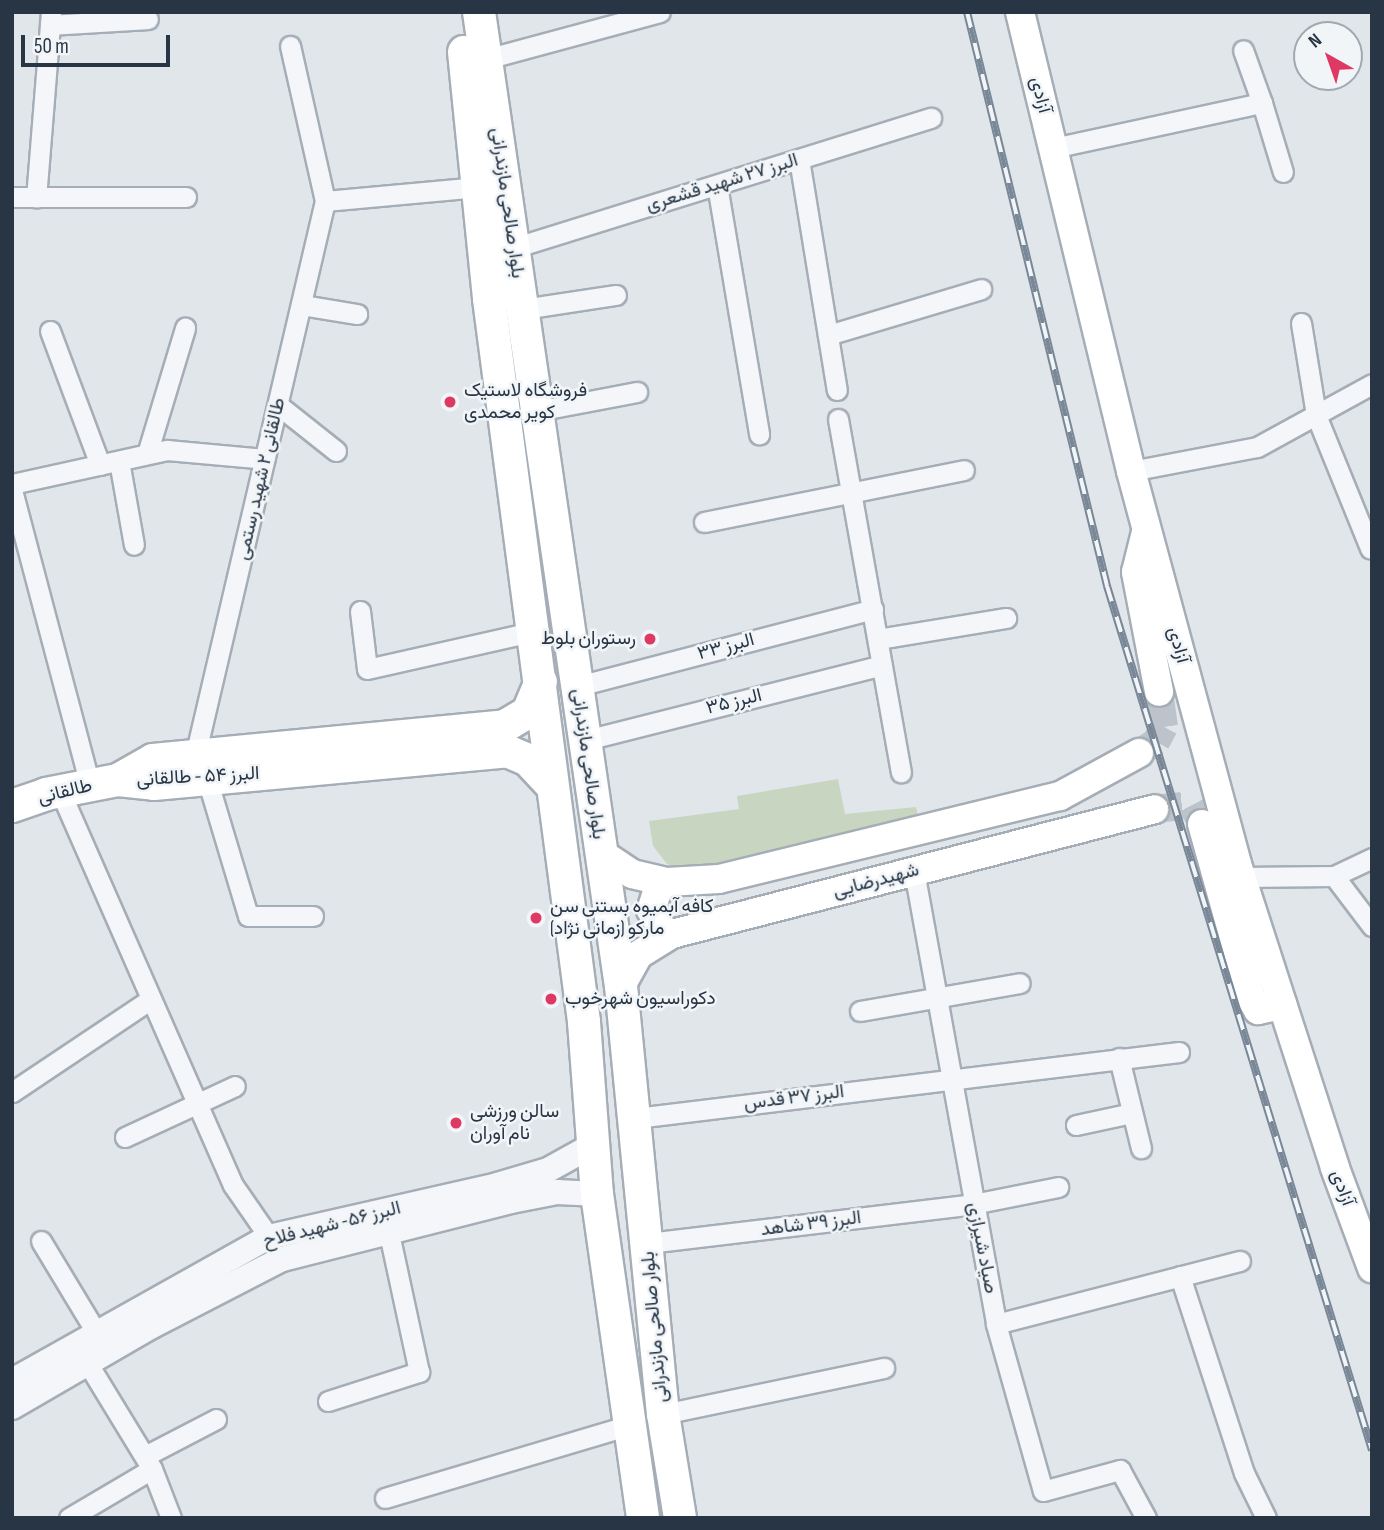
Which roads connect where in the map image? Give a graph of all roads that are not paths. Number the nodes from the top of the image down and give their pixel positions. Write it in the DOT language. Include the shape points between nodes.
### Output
graph roads {
  1 [pos="460,12"];
  2 [pos="479,12"];
  3 [pos="660,12"];
  4 [pos="1020,12"];
  5 [pos="50,19"];
  6 [pos="148,19"];
  7 [pos="290,46"];
  8 [pos="1243,50"];
  9 [pos="486,59"];
  10 [pos="1262,103"];
  11 [pos="931,118"];
  12 [pos="1053,148"];
  13 [pos="799,159"];
  14 [pos="1283,172"];
  15 [pos="717,184"];
  16 [pos="478,187"];
  17 [pos="12,197"];
  18 [pos="36,197"];
  19 [pos="186,197"];
  20 [pos="325,201"];
  21 [pos="513,248"];
  22 [pos="981,289"];
  23 [pos="616,295"];
  24 [pos="302,305"];
  25 [pos="523,309"];
  26 [pos="357,314"];
  27 [pos="1301,323"];
  28 [pos="185,328"];
  29 [pos="50,331"];
  30 [pos="828,335"];
  31 [pos="1372,384"];
  32 [pos="837,390"];
  33 [pos="637,392"];
  34 [pos="278,405"];
  35 [pos="537,411"];
  36 [pos="1317,415"];
  37 [pos="838,419"];
  38 [pos="759,434"];
  39 [pos="336,451"];
  40 [pos="147,454"];
  41 [pos="265,459"];
  42 [pos="109,463"];
  43 [pos="964,470"];
  44 [pos="1131,471"];
  45 [pos="12,484"];
  46 [pos="853,489"];
  47 [pos="12,490"];
  48 [pos="704,522"];
  49 [pos="1147,530"];
  50 [pos="134,545"];
  51 [pos="1370,548"];
  52 [pos="873,609"];
  53 [pos="360,611"];
  54 [pos="1006,618"];
  55 [pos="536,631"];
  56 [pos="878,639"];
  57 [pos="883,665"];
  58 [pos="541,682"];
  59 [pos="578,686"];
  60 [pos="1159,692"];
  61 [pos="494,739"];
  62 [pos="586,740"];
  63 [pos="1139,752"];
  64 [pos="201,767"];
  65 [pos="901,772"];
  66 [pos="89,785"];
  67 [pos="551,785"];
  68 [pos="1060,796"];
  69 [pos="12,806"];
  70 [pos="1154,809"];
  71 [pos="1202,824"];
  72 [pos="1069,830"];
  73 [pos="601,853"];
  74 [pos="1372,858"];
  75 [pos="914,871"];
  76 [pos="1334,876"];
  77 [pos="1241,877"];
  78 [pos="667,882"];
  79 [pos="313,916"];
  80 [pos="1372,926"];
  81 [pos="672,934"];
  82 [pos="1020,983"];
  83 [pos="621,986"];
  84 [pos="938,998"];
  85 [pos="150,999"];
  86 [pos="1282,1005"];
  87 [pos="860,1011"];
  88 [pos="1179,1052"];
  89 [pos="1119,1058"];
  90 [pos="952,1078"];
  91 [pos="235,1086"];
  92 [pos="12,1092"];
  93 [pos="196,1101"];
  94 [pos="1132,1113"];
  95 [pos="636,1118"];
  96 [pos="1076,1125"];
  97 [pos="125,1137"];
  98 [pos="593,1145"];
  99 [pos="1141,1148"];
  100 [pos="1058,1187"];
  101 [pos="597,1194"];
  102 [pos="973,1203"];
  103 [pos="1363,1217"];
  104 [pos="389,1233"];
  105 [pos="269,1237"];
  106 [pos="41,1241"];
  107 [pos="648,1244"];
  108 [pos="1240,1261"];
  109 [pos="1372,1268"];
  110 [pos="1180,1276"];
  111 [pos="996,1324"];
  112 [pos="97,1334"];
  113 [pos="89,1364"];
  114 [pos="884,1368"];
  115 [pos="12,1381"];
  116 [pos="328,1401"];
  117 [pos="12,1407"];
  118 [pos="663,1414"];
  119 [pos="216,1419"];
  120 [pos="630,1425"];
  121 [pos="149,1463"];
  122 [pos="385,1498"];
  123 [pos="69,1518"];
  124 [pos="171,1518"];
  125 [pos="643,1518"];
  126 [pos="680,1518"];
  127 [pos="1146,1518"];
  128 [pos="1266,1518"];
  1 -- 16 [label="main road, بلوار صالحی مازندرانی"];
  2 -- 9 [label="main road, بلوار صالحی مازندرانی"];
  3 -- 9 [label="street"];
  4 -- 12 [label="main road, آزادی"];
  5 -- 6 [label="street"];
  5 -- 18 [label="street"];
  7 -- 20 [label="street"];
  8 -- 10 [label="street"];
  9 -- 21 [label="main road, بلوار صالحی مازندرانی"];
  10 -- 12 [label="street"];
  10 -- 14 [label="street"];
  11 -- 13 [label="street, البرز ۲۷ شهید قشعری"];
  12 -- 44 [label="main road, آزادی"];
  13 -- 15 [label="street, البرز ۲۷ شهید قشعری"];
  13 -- 30 [label="street"];
  15 -- 21 [label="street, البرز ۲۷ شهید قشعری"];
  15 -- 38 [label="street"];
  16 -- 20 [label="street"];
  16 -- 55 [label="main road, بلوار صالحی مازندرانی"];
  17 -- 18 [label="street"];
  18 -- 19 [label="street"];
  20 -- 24 [label="street, طالقانی ۲ شهید رستمی"];
  21 -- 25 [label="main road, بلوار صالحی مازندرانی"];
  22 -- 30 [label="street"];
  23 -- 25 [label="street"];
  24 -- 26 [label="street"];
  24 -- 34 [label="street, طالقانی ۲ شهید رستمی"];
  25 -- 35 [label="main road, بلوار صالحی مازندرانی"];
  27 -- 36 [label="street"];
  28 -- 40 [label="street"];
  29 -- 42 [label="street"];
  30 -- 32 [label="street"];
  31 -- 36 [label="street"];
  33 -- 35 [label="street"];
  34 -- 39 [label="street"];
  34 -- 41 [label="street, طالقانی ۲ شهید رستمی"];
  35 -- 59 [label="main road, بلوار صالحی مازندرانی"];
  36 -- 44 [label="street" via="1257,447"];
  36 -- 51 [label="street"];
  37 -- 46 [label="street"];
  40 -- 41 [label="street" via="167,450"];
  40 -- 42 [label="street"];
  41 -- 64 [label="street, طالقانی ۲ شهید رستمی"];
  42 -- 45 [label="street"];
  42 -- 50 [label="street"];
  43 -- 46 [label="street"];
  44 -- 49 [label="main road, آزادی"];
  46 -- 48 [label="street"];
  46 -- 52 [label="street"];
  47 -- 66 [label="street"];
  49 -- 60 [label="main road" via="1136,572"];
  49 -- 77 [label="main road, آزادی"];
  52 -- 56 [label="street"];
  52 -- 59 [label="street, البرز ۳۳"];
  53 -- 55 [label="street" via="367,668"];
  54 -- 56 [label="street"];
  55 -- 58 [label="main road, بلوار صالحی مازندرانی"];
  56 -- 57 [label="street"];
  57 -- 62 [label="street, البرز ۳۵"];
  57 -- 65 [label="street"];
  58 -- 61 [label="main road, البرز ۵۴ - طالقانی" via="527,712"];
  58 -- 67 [label="main road, بلوار صالحی مازندرانی"];
  59 -- 62 [label="main road, بلوار صالحی مازندرانی"];
  61 -- 64 [label="main road, البرز ۵۴ - طالقانی"];
  61 -- 67 [label="main road, البرز ۵۴ - طالقانی" via="528,760"];
  62 -- 73 [label="main road, بلوار صالحی مازندرانی"];
  63 -- 68 [label="main road, شهیدرضایی"];
  64 -- 66 [label="main road, البرز ۵۴ - طالقانی" via="155,784"];
  64 -- 79 [label="street" via="248,916"];
  66 -- 69 [label="main road, طالقانی"];
  66 -- 85 [label="street"];
  67 -- 98 [label="main road, بلوار صالحی مازندرانی" via="584,1022"];
  68 -- 72 [label="main road"];
  68 -- 78 [label="main road, شهیدرضایی" via="719,878"];
  70 -- 72 [label="main road, شهیدرضایی"];
  71 -- 86 [label="main road" via="1251,998 1258,1010"];
  72 -- 75 [label="main road, شهیدرضایی"];
  73 -- 78 [label="main road, شهیدرضایی" via="632,874"];
  73 -- 83 [label="main road, بلوار صالحی مازندرانی"];
  74 -- 76 [label="street"];
  75 -- 81 [label="main road, شهیدرضایی"];
  75 -- 84 [label="street, صیاد شیرازی"];
  76 -- 77 [label="street"];
  76 -- 80 [label="street"];
  77 -- 86 [label="main road, آزادی"];
  78 -- 81 [label="main road" via="658,889 651,910 662,929"];
  81 -- 83 [label="main road, شهیدرضایی" via="638,955"];
  82 -- 84 [label="street"];
  83 -- 95 [label="main road, بلوار صالحی مازندرانی"];
  84 -- 87 [label="street"];
  84 -- 90 [label="street, صیاد شیرازی"];
  85 -- 92 [label="street"];
  85 -- 93 [label="street"];
  86 -- 103 [label="main road, آزادی"];
  88 -- 89 [label="street, البرز ۳۷ قدس"];
  89 -- 90 [label="street, البرز ۳۷ قدس"];
  89 -- 94 [label="street"];
  90 -- 95 [label="street, البرز ۳۷ قدس"];
  90 -- 102 [label="street, صیاد شیرازی"];
  91 -- 93 [label="street"];
  93 -- 97 [label="street"];
  93 -- 105 [label="street" via="233,1185"];
  94 -- 96 [label="street"];
  94 -- 99 [label="street"];
  95 -- 107 [label="main road, بلوار صالحی مازندرانی"];
  98 -- 101 [label="main road, بلوار صالحی مازندرانی"];
  98 -- 105 [label="street, البرز ۵۶- شهید فلاح" via="548,1170"];
  100 -- 102 [label="street, البرز ۳۹ شاهد"];
  101 -- 104 [label="street, البرز ۵۶- شهید فلاح" via="557,1192"];
  101 -- 120 [label="main road, بلوار صالحی مازندرانی"];
  102 -- 107 [label="street, البرز ۳۹ شاهد"];
  102 -- 111 [label="street, صیاد شیرازی"];
  103 -- 109 [label="main road, آزادی"];
  104 -- 113 [label="street, البرز ۵۶- شهید فلاح" via="282,1259"];
  104 -- 116 [label="street" via="419,1373"];
  105 -- 112 [label="street, البرز ۵۶- شهید فلاح"];
  106 -- 112 [label="street"];
  107 -- 118 [label="main road, بلوار صالحی مازندرانی"];
  108 -- 110 [label="street"];
  110 -- 111 [label="street"];
  110 -- 128 [label="street" via="1244,1473"];
  111 -- 127 [label="street, صیاد شیرازی" via="1043,1491 1120,1470"];
  112 -- 115 [label="street, البرز ۵۶- شهید فلاح"];
  113 -- 117 [label="street, البرز ۵۶- شهید فلاح"];
  113 -- 121 [label="street"];
  114 -- 118 [label="street"];
  118 -- 126 [label="main road, بلوار صالحی مازندرانی"];
  119 -- 121 [label="street"];
  120 -- 122 [label="street"];
  120 -- 125 [label="main road, بلوار صالحی مازندرانی"];
  121 -- 123 [label="street"];
  121 -- 124 [label="street"];
}
